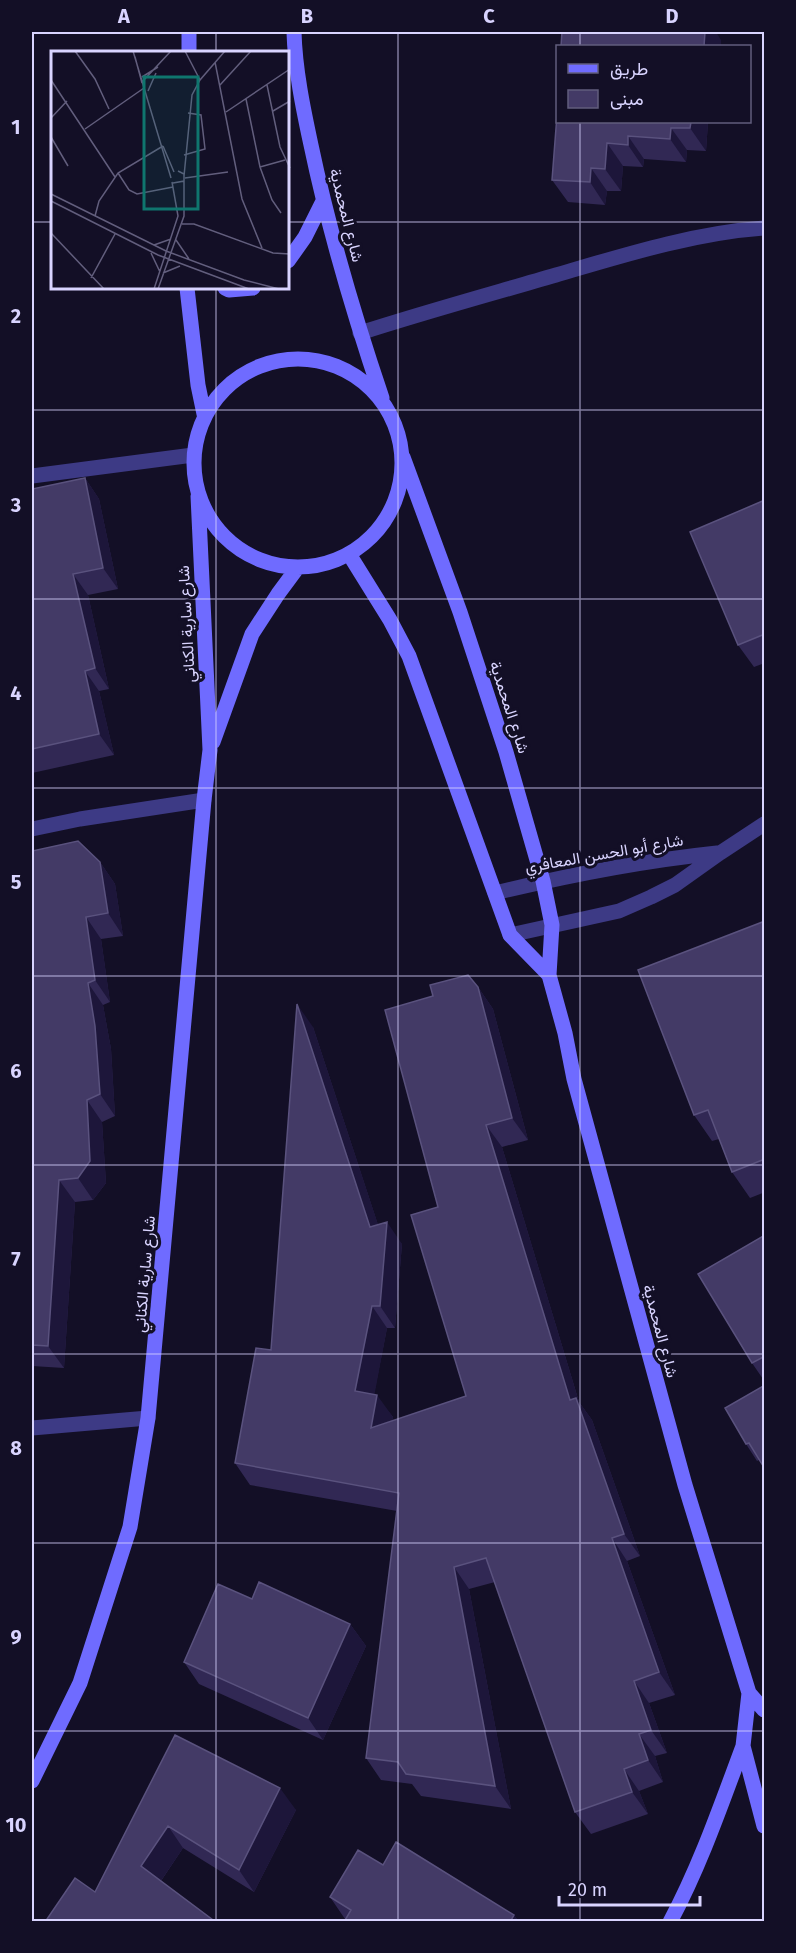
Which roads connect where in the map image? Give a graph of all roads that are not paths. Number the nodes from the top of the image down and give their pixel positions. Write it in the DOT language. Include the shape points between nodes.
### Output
graph roads {
  1 [pos="189,32"];
  2 [pos="294,32"];
  3 [pos="189,51"];
  4 [pos="322,201"];
  5 [pos="765,228"];
  6 [pos="290,258"];
  7 [pos="187,290"];
  8 [pos="360,333"];
  9 [pos="384,404"];
  10 [pos="204,414"];
  11 [pos="193,455"];
  12 [pos="403,458"];
  13 [pos="32,476"];
  14 [pos="198,496"];
  15 [pos="349,554"];
  16 [pos="298,567"];
  17 [pos="210,750"];
  18 [pos="204,800"];
  19 [pos="765,825"];
  20 [pos="32,829"];
  21 [pos="720,853"];
  22 [pos="543,881"];
  23 [pos="495,892"];
  24 [pos="552,925"];
  25 [pos="510,935"];
  26 [pos="549,975"];
  27 [pos="148,1418"];
  28 [pos="32,1428"];
  29 [pos="749,1693"];
  30 [pos="765,1710"];
  31 [pos="743,1746"];
  32 [pos="32,1781"];
  33 [pos="765,1826"];
  34 [pos="670,1922"];
  1 -- 3 [label="street"];
  2 -- 4 [label="street, شارع المحمدية" via="305,117"];
  4 -- 6 [label="street"];
  4 -- 8 [label="street, شارع المحمدية"];
  5 -- 8 [label="street" via="645,249"];
  7 -- 10 [label="street"];
  8 -- 9 [label="street, شارع المحمدية"];
  9 -- 10 [label="street" via="359,378 343,370 327,363 291,359 256,367 226,386"];
  9 -- 12 [label="street" via="397,429"];
  10 -- 11 [label="street"];
  11 -- 13 [label="street"];
  11 -- 14 [label="street"];
  12 -- 15 [label="street" via="401,481 389,513 368,540"];
  12 -- 22 [label="street, شارع المحمدية" via="464,623"];
  14 -- 16 [label="street" via="209,519 226,539 247,554 272,564"];
  14 -- 17 [label="street, شارع سارية الكناني"];
  15 -- 16 [label="street" via="324,564"];
  15 -- 23 [label="street" via="409,656"];
  16 -- 17 [label="street, شارع سارية الكناني" via="252,634"];
  17 -- 18 [label="street, شارع سارية الكناني"];
  18 -- 20 [label="street"];
  18 -- 27 [label="street, شارع سارية الكناني"];
  19 -- 21 [label="street, شارع أبو الحسن المعافري"];
  21 -- 22 [label="street, شارع أبو الحسن المعافري" via="660,859"];
  21 -- 24 [label="street, شارع أبو الحسن المعافري" via="651,897 619,910"];
  22 -- 23 [label="street, شارع أبو الحسن المعافري"];
  22 -- 24 [label="street, شارع المحمدية"];
  23 -- 25 [label="street"];
  24 -- 25 [label="street, شارع أبو الحسن المعافري"];
  24 -- 26 [label="street, شارع المحمدية"];
  25 -- 26 [label="street"];
  26 -- 29 [label="street, شارع المحمدية" via="585,1122 679,1462"];
  27 -- 28 [label="street"];
  27 -- 32 [label="street, شارع سارية الكناني" via="130,1527 88,1661"];
  29 -- 30 [label="street, شارع المحمدية"];
  29 -- 31 [label="street, شارع المحمدية"];
  31 -- 33 [label="street, شارع المحمدية"];
  31 -- 34 [label="street"];
}
